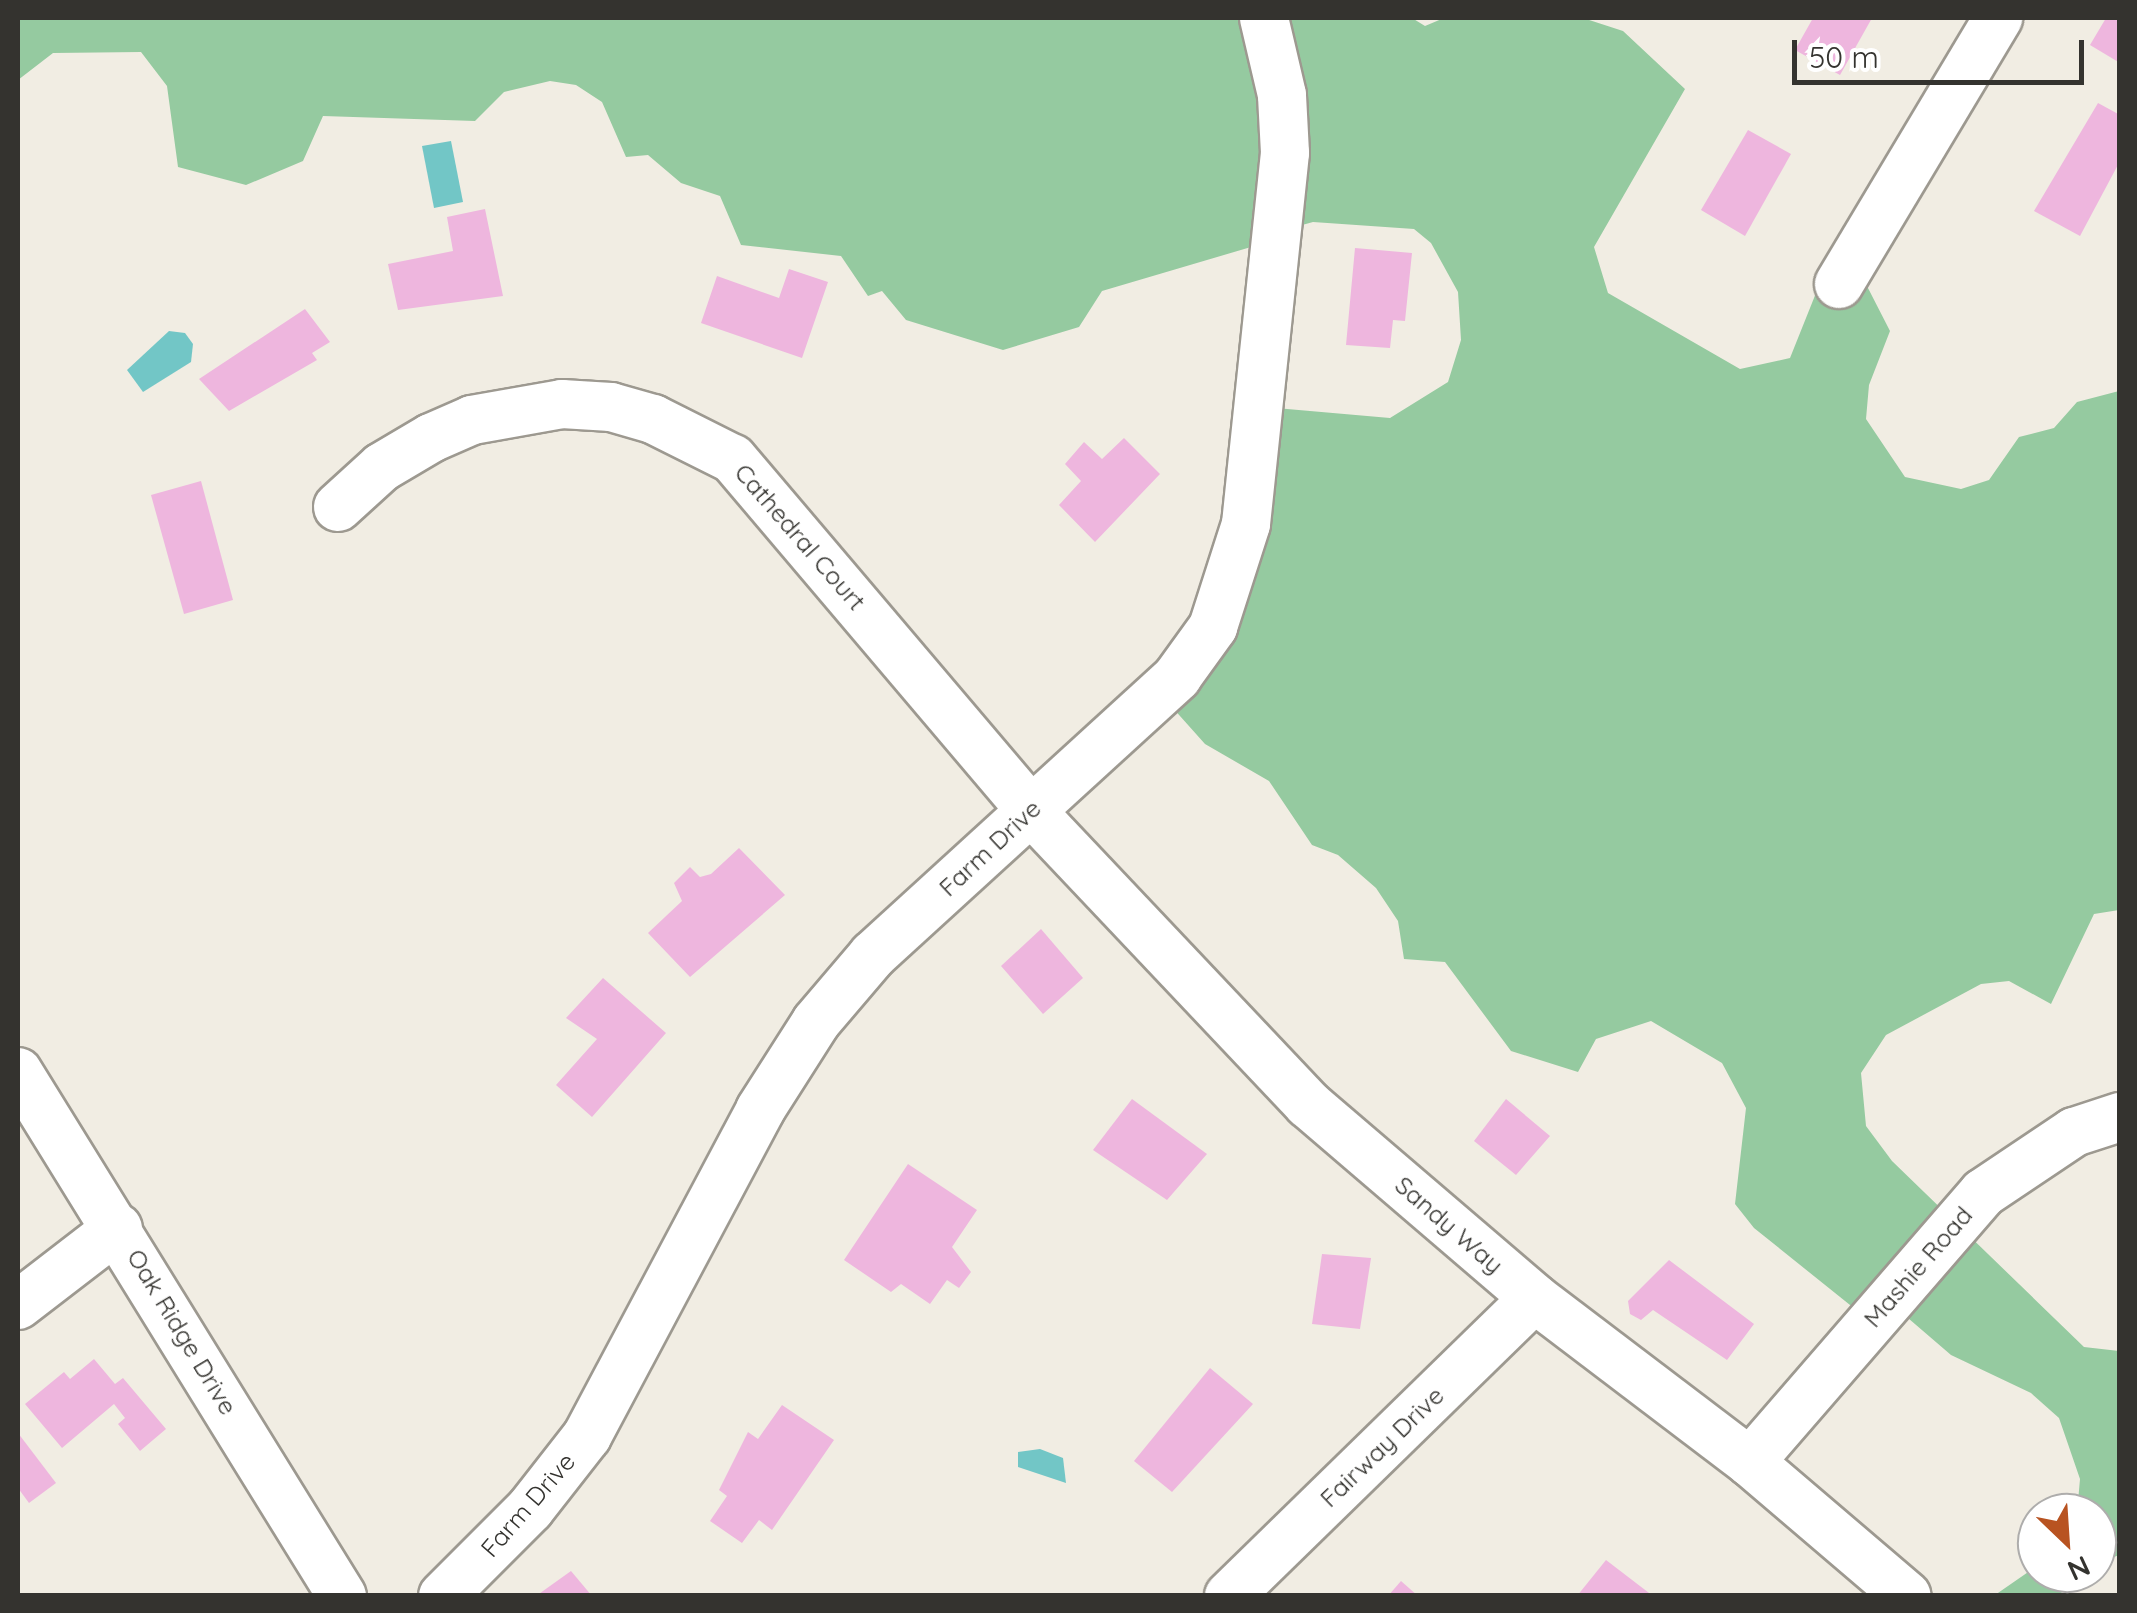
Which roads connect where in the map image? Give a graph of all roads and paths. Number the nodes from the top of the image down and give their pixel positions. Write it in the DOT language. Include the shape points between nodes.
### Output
graph roads {
  1 [pos="1264,18"];
  2 [pos="1998,18"];
  3 [pos="1839,284"];
  4 [pos="338,508"];
  5 [pos="1031,811"];
  6 [pos="18,1072"];
  7 [pos="2120,1117"];
  8 [pos="118,1228"];
  9 [pos="1534,1298"];
  10 [pos="18,1305"];
  11 [pos="1750,1462"];
  12 [pos="342,1596"];
  13 [pos="443,1596"];
  14 [pos="1229,1596"];
  15 [pos="1907,1596"];
  1 -- 5 [label="street, Farm Drive" via="1282,94 1285,152 1238,562 1198,652"];
  2 -- 3 [label="street"];
  4 -- 5 [label="street, Cathedral Court" via="382,468 431,438 518,411 611,407 695,436 765,490"];
  5 -- 9 [label="street, Sandy Way" via="1308,1104"];
  5 -- 13 [label="street, Farm Drive" via="874,956 816,1022 760,1110 587,1436 530,1510"];
  6 -- 8 [label="street, Oak Ridge Drive"];
  7 -- 11 [label="street, Mashie Road" via="2074,1132 1983,1193"];
  8 -- 10 [label="street"];
  8 -- 12 [label="street, Oak Ridge Drive"];
  9 -- 11 [label="street, Sandy Way"];
  9 -- 14 [label="street, Fairway Drive"];
  11 -- 15 [label="street, Sandy Way"];
}
